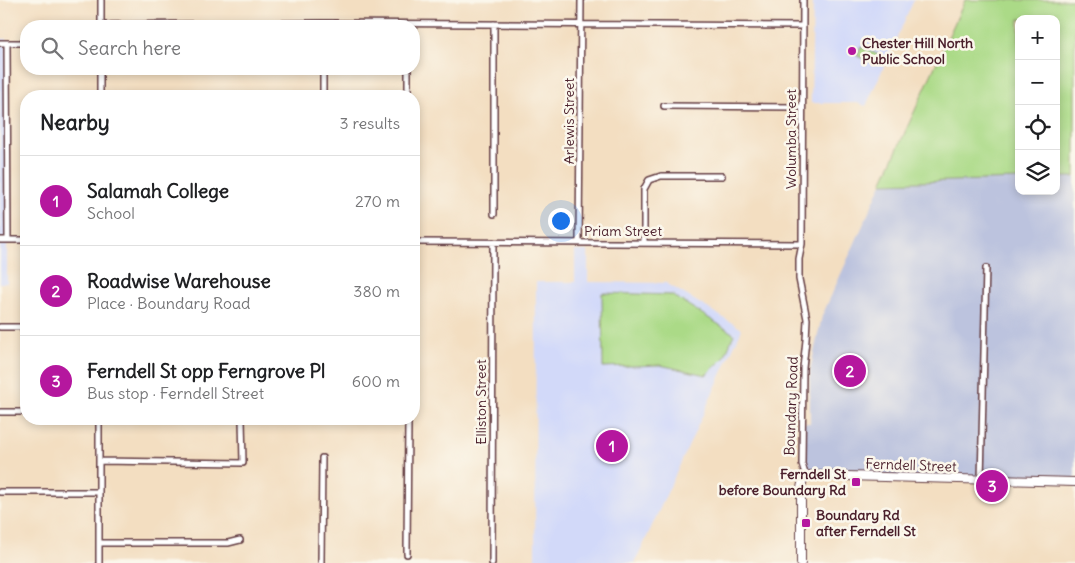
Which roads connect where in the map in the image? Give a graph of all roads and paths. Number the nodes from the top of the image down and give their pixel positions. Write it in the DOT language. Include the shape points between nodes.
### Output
graph roads {
  1 [pos="101,0"];
  2 [pos="581,0"];
  3 [pos="803,0"];
  4 [pos="101,20"];
  5 [pos="494,24"];
  6 [pos="420,25"];
  7 [pos="581,25"];
  8 [pos="803,26"];
  9 [pos="0,43"];
  10 [pos="7,43"];
  11 [pos="20,43"];
  12 [pos="100,75"];
  13 [pos="323,75"];
  14 [pos="408,75"];
  15 [pos="100,90"];
  16 [pos="323,90"];
  17 [pos="408,90"];
  18 [pos="664,106"];
  19 [pos="802,107"];
  20 [pos="722,176"];
  21 [pos="494,214"];
  22 [pos="0,240"];
  23 [pos="8,240"];
  24 [pos="20,240"];
  25 [pos="420,242"];
  26 [pos="493,242"];
  27 [pos="579,242"];
  28 [pos="644,243"];
  29 [pos="802,244"];
  30 [pos="986,268"];
  31 [pos="799,279"];
  32 [pos="20,326"];
  33 [pos="0,327"];
  34 [pos="0,412"];
  35 [pos="20,412"];
  36 [pos="99,425"];
  37 [pos="242,425"];
  38 [pos="408,425"];
  39 [pos="322,458"];
  40 [pos="99,461"];
  41 [pos="806,477"];
  42 [pos="981,480"];
  43 [pos="1075,482"];
  44 [pos="0,492"];
  45 [pos="98,492"];
  46 [pos="240,540"];
  47 [pos="99,543"];
  48 [pos="407,554"];
  49 [pos="99,563"];
  50 [pos="321,563"];
  51 [pos="492,563"];
  52 [pos="801,563"];
  1 -- 4 [label="street"];
  2 -- 7 [label="street, Arlewis Street"];
  3 -- 8 [label="street, Wolumba Street"];
  5 -- 6 [label="street"];
  5 -- 7 [label="street"];
  5 -- 21 [label="street"];
  7 -- 8 [label="street"];
  7 -- 27 [label="street, Arlewis Street"];
  8 -- 19 [label="street, Wolumba Street"];
  9 -- 10 [label="street"];
  10 -- 11 [label="street"];
  10 -- 23 [label="street"];
  12 -- 15 [label="street"];
  13 -- 16 [label="street"];
  14 -- 17 [label="street"];
  18 -- 19 [label="street"];
  19 -- 29 [label="street, Wolumba Street"];
  20 -- 28 [label="street" via="661,176 649,180 644,190"];
  22 -- 23 [label="street"];
  23 -- 24 [label="street"];
  25 -- 26 [label="street, Priam Street"];
  26 -- 27 [label="street, Priam Street"];
  26 -- 51 [label="street, Elliston Street"];
  27 -- 28 [label="street, Priam Street"];
  28 -- 29 [label="street, Priam Street"];
  29 -- 31 [label="street, Wolumba Street"];
  30 -- 42 [label="street"];
  31 -- 41 [label="street, Boundary Road" via="807,319 802,464"];
  32 -- 33 [label="street"];
  34 -- 35 [label="street"];
  36 -- 40 [label="street"];
  37 -- 40 [label="street" via="243,463"];
  38 -- 48 [label="street"];
  39 -- 50 [label="street"];
  40 -- 45 [label="street"];
  41 -- 42 [label="main road, Ferndell Street"];
  41 -- 52 [label="main road, Boundary Road" via="801,482"];
  42 -- 43 [label="main road, Ferndell Street"];
  44 -- 45 [label="street"];
  45 -- 47 [label="street"];
  46 -- 47 [label="street" via="228,544"];
  47 -- 49 [label="street"];
}
